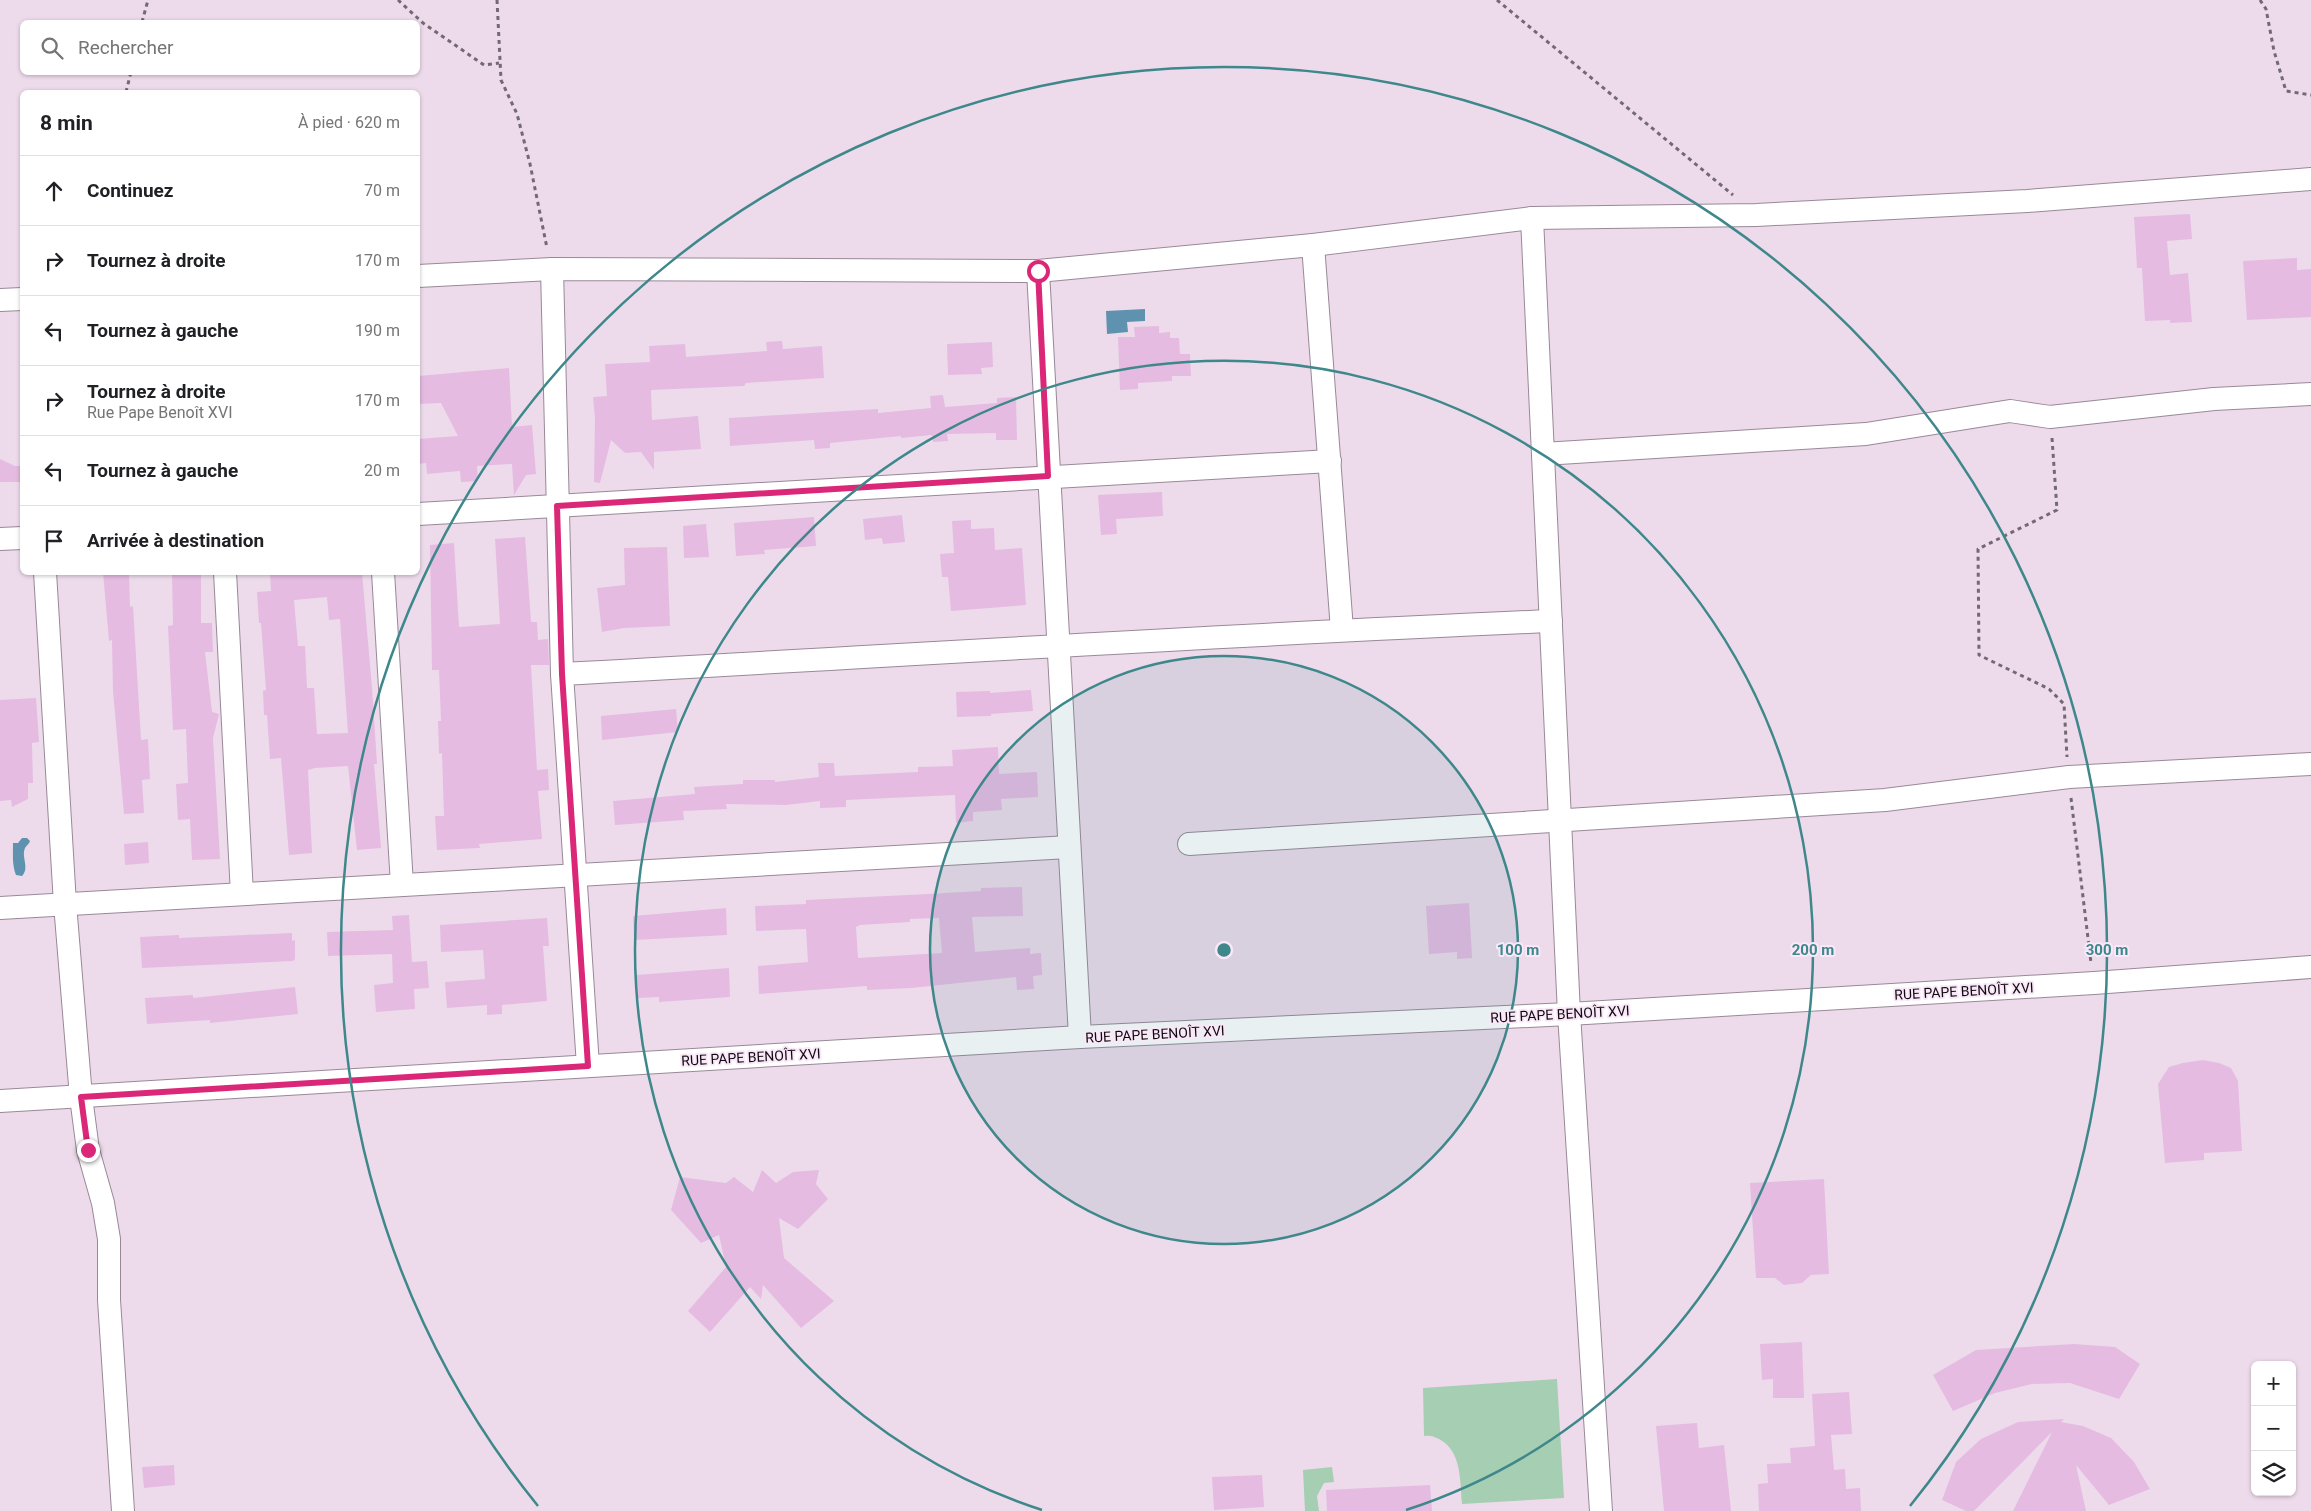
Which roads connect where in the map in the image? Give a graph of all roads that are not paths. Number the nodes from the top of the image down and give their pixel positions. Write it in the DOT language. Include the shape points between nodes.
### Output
graph roads {
  1 [pos="2311,179"];
  2 [pos="1532,218"];
  3 [pos="1313,245"];
  4 [pos="552,269"];
  5 [pos="1038,271"];
  6 [pos="420,276"];
  7 [pos="20,299"];
  8 [pos="0,300"];
  9 [pos="2311,394"];
  10 [pos="1543,454"];
  11 [pos="1330,461"];
  12 [pos="1048,476"];
  13 [pos="557,506"];
  14 [pos="420,514"];
  15 [pos="20,538"];
  16 [pos="0,539"];
  17 [pos="45,575"];
  18 [pos="225,575"];
  19 [pos="383,575"];
  20 [pos="1551,621"];
  21 [pos="1342,630"];
  22 [pos="1058,648"];
  23 [pos="562,674"];
  24 [pos="2311,764"];
  25 [pos="1560,820"];
  26 [pos="1189,844"];
  27 [pos="1069,847"];
  28 [pos="575,875"];
  29 [pos="402,885"];
  30 [pos="242,894"];
  31 [pos="65,904"];
  32 [pos="0,908"];
  33 [pos="2311,967"];
  34 [pos="1569,1014"];
  35 [pos="1080,1037"];
  36 [pos="588,1066"];
  37 [pos="81,1097"];
  38 [pos="0,1101"];
  39 [pos="123,1511"];
  40 [pos="1601,1511"];
  1 -- 2 [label="street" via="2028,201 1756,215"];
  2 -- 3 [label="street"];
  2 -- 10 [label="street"];
  3 -- 5 [label="street"];
  3 -- 11 [label="street"];
  4 -- 5 [label="street"];
  4 -- 6 [label="street"];
  4 -- 13 [label="street"];
  5 -- 12 [label="street"];
  7 -- 8 [label="street"];
  9 -- 10 [label="street" via="2214,399 2050,417 2010,411 1866,434"];
  10 -- 20 [label="street"];
  11 -- 12 [label="street"];
  11 -- 21 [label="street"];
  12 -- 13 [label="street"];
  12 -- 22 [label="street"];
  13 -- 14 [label="street"];
  13 -- 23 [label="street"];
  15 -- 16 [label="street"];
  17 -- 31 [label="street"];
  18 -- 30 [label="street"];
  19 -- 29 [label="street"];
  20 -- 21 [label="street"];
  20 -- 25 [label="street"];
  21 -- 22 [label="street"];
  22 -- 23 [label="street"];
  22 -- 27 [label="street"];
  23 -- 28 [label="street"];
  24 -- 25 [label="street" via="2068,777 1885,800"];
  25 -- 26 [label="street"];
  25 -- 34 [label="street"];
  27 -- 28 [label="street"];
  27 -- 35 [label="street"];
  28 -- 29 [label="street"];
  28 -- 36 [label="street"];
  29 -- 30 [label="street"];
  30 -- 31 [label="street"];
  31 -- 32 [label="street"];
  31 -- 37 [label="street"];
  33 -- 34 [label="street, RUE PAPE BENOÎT XVI"];
  34 -- 35 [label="street, RUE PAPE BENOÎT XVI"];
  34 -- 40 [label="street"];
  35 -- 36 [label="street, RUE PAPE BENOÎT XVI"];
  36 -- 37 [label="street, RUE PAPE BENOÎT XVI"];
  37 -- 38 [label="street, RUE PAPE BENOÎT XVI"];
  37 -- 39 [label="street" via="88,1150 109,1239 109,1300"];
}
